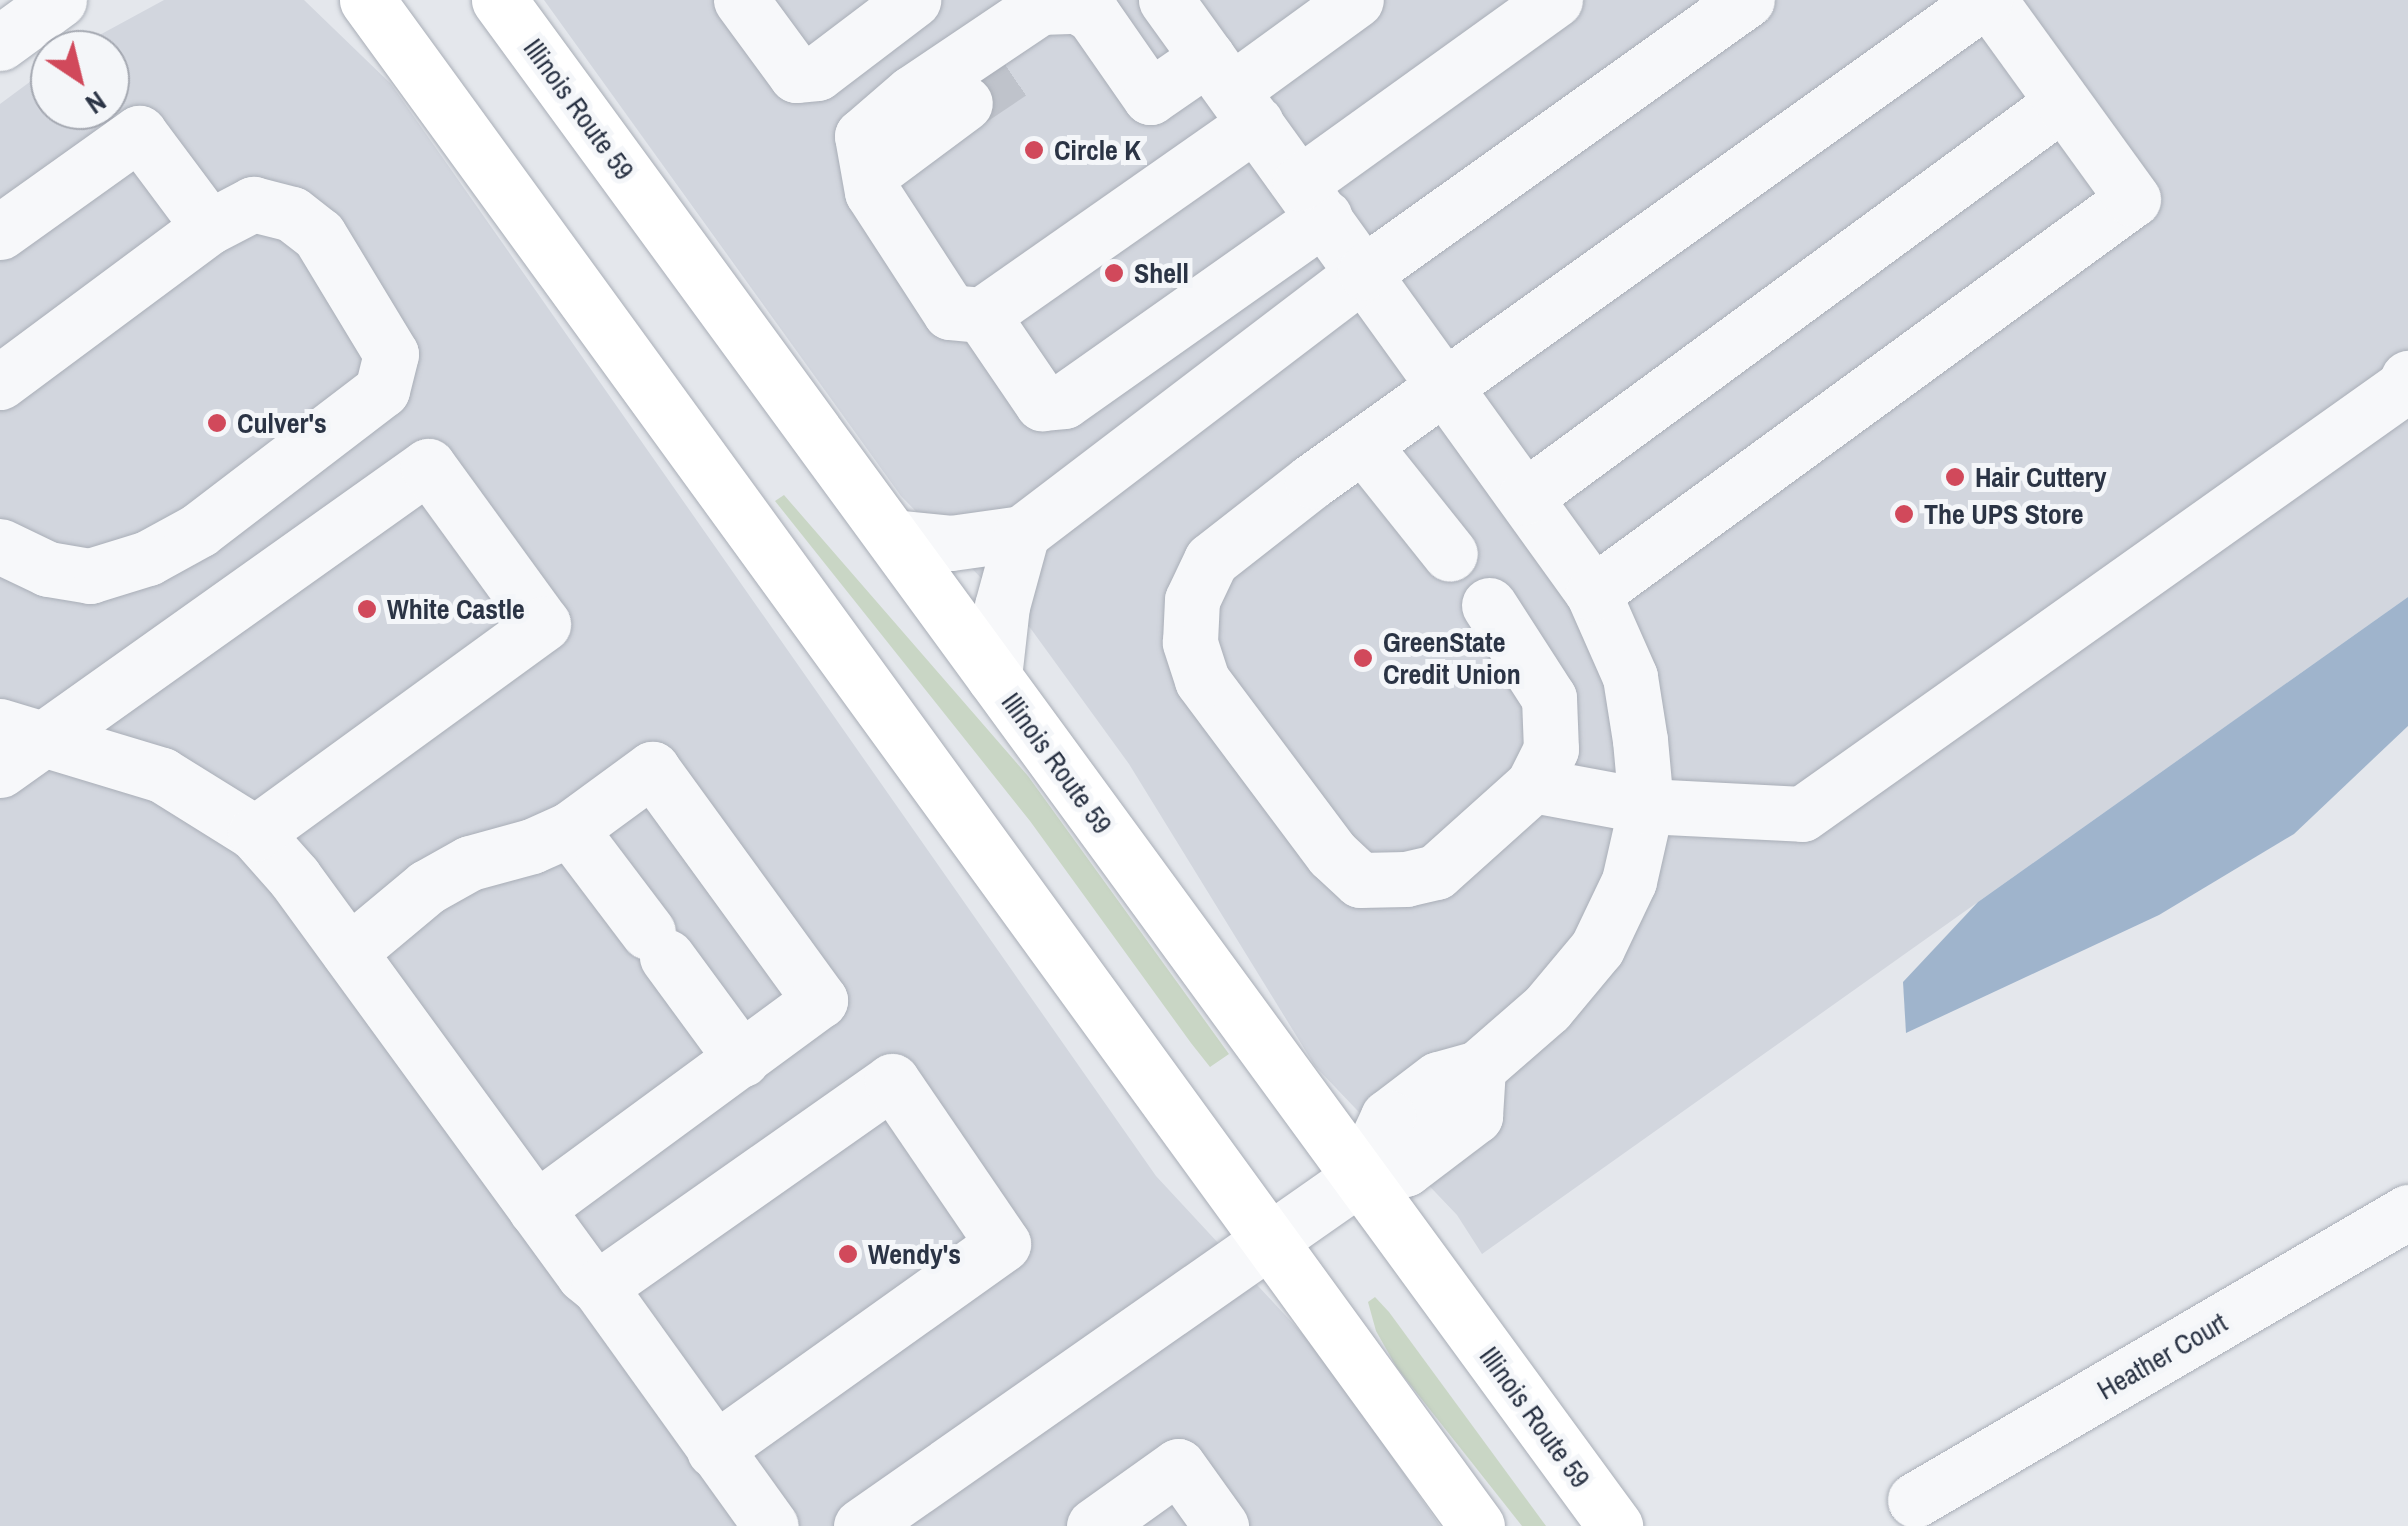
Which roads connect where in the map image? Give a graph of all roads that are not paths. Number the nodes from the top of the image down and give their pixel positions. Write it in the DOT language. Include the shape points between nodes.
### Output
graph roads {
  1 [pos="59,0"];
  2 [pos="367,0"];
  3 [pos="499,0"];
  4 [pos="741,0"];
  5 [pos="913,0"];
  6 [pos="1166,0"];
  7 [pos="1356,0"];
  8 [pos="1555,0"];
  9 [pos="1746,0"];
  10 [pos="1987,0"];
  11 [pos="1093,15"];
  12 [pos="0,43"];
  13 [pos="1032,58"];
  14 [pos="1232,90"];
  15 [pos="2062,102"];
  16 [pos="965,103"];
  17 [pos="869,175"];
  18 [pos="1312,200"];
  19 [pos="209,227"];
  20 [pos="0,232"];
  21 [pos="1365,272"];
  22 [pos="982,315"];
  23 [pos="2408,378"];
  24 [pos="0,382"];
  25 [pos="1446,386"];
  26 [pos="1362,445"];
  27 [pos="1525,497"];
  28 [pos="1022,534"];
  29 [pos="893,537"];
  30 [pos="0,546"];
  31 [pos="1450,554"];
  32 [pos="1593,592"];
  33 [pos="1489,605"];
  34 [pos="994,676"];
  35 [pos="14,745"];
  36 [pos="1533,785"];
  37 [pos="1646,806"];
  38 [pos="570,829"];
  39 [pos="255,833"];
  40 [pos="349,952"];
  41 [pos="742,1059"];
  42 [pos="1360,1177"];
  43 [pos="535,1209"];
  44 [pos="2408,1212"];
  45 [pos="1269,1239"];
  46 [pos="599,1286"];
  47 [pos="714,1450"];
  48 [pos="1915,1500"];
  49 [pos="770,1526"];
  50 [pos="861,1526"];
  51 [pos="1094,1526"];
  52 [pos="1221,1526"];
  53 [pos="1477,1526"];
  54 [pos="1615,1526"];
  1 -- 12 [label="street"];
  2 -- 45 [label="main road"];
  3 -- 29 [label="main road, Illinois Route 59"];
  4 -- 5 [label="street" via="796,76 818,73"];
  6 -- 14 [label="street"];
  7 -- 14 [label="street"];
  8 -- 18 [label="street"];
  9 -- 21 [label="street"];
  10 -- 15 [label="street"];
  10 -- 25 [label="street"];
  11 -- 13 [label="street"];
  11 -- 14 [label="street" via="1150,97"];
  11 -- 17 [label="street" via="1077,6 1040,7 912,92 862,136"];
  14 -- 18 [label="street"];
  14 -- 22 [label="street"];
  15 -- 27 [label="street"];
  15 -- 32 [label="street" via="2133,200"];
  16 -- 17 [label="street"];
  17 -- 22 [label="street" via="872,192 950,312"];
  18 -- 21 [label="street"];
  18 -- 22 [label="street" via="1064,401 1042,403"];
  19 -- 20 [label="street" via="139,133"];
  19 -- 24 [label="street"];
  19 -- 30 [label="street" via="253,204 292,214 319,236 391,354 382,390 199,530 148,558 90,576 48,569"];
  21 -- 25 [label="street"];
  21 -- 28 [label="street"];
  23 -- 37 [label="street" via="1802,814"];
  25 -- 26 [label="street"];
  25 -- 27 [label="street"];
  26 -- 31 [label="street"];
  26 -- 36 [label="street" via="1211,560 1192,600 1190,642 1202,680 1332,854 1360,880 1436,872"];
  27 -- 32 [label="street"];
  28 -- 29 [label="street" via="952,542"];
  28 -- 34 [label="street" via="1002,606"];
  29 -- 34 [label="main road, Illinois Route 59"];
  32 -- 37 [label="street" via="1630,677"];
  33 -- 36 [label="street" via="1549,698 1552,750"];
  34 -- 42 [label="main road, Illinois Route 59"];
  35 -- 39 [label="street" via="162,776"];
  35 -- 39 [label="street" via="428,466 543,624"];
  36 -- 37 [label="street"];
  37 -- 42 [label="street" via="1628,881 1597,948 1547,1008 1478,1068 1438,1079 1388,1117"];
  38 -- 40 [label="street" via="470,863 427,887"];
  38 -- 41 [label="street"];
  38 -- 41 [label="street" via="652,769 820,1000"];
  39 -- 40 [label="street"];
  40 -- 43 [label="street"];
  41 -- 43 [label="street"];
  42 -- 45 [label="street"];
  42 -- 54 [label="main road, Illinois Route 59"];
  43 -- 46 [label="street"];
  44 -- 48 [label="street, Heather Court"];
  45 -- 50 [label="street"];
  45 -- 53 [label="main road"];
  46 -- 47 [label="street"];
  46 -- 47 [label="street" via="892,1081 1003,1244"];
  47 -- 49 [label="street"];
  51 -- 52 [label="street" via="1178,1466"];
}
